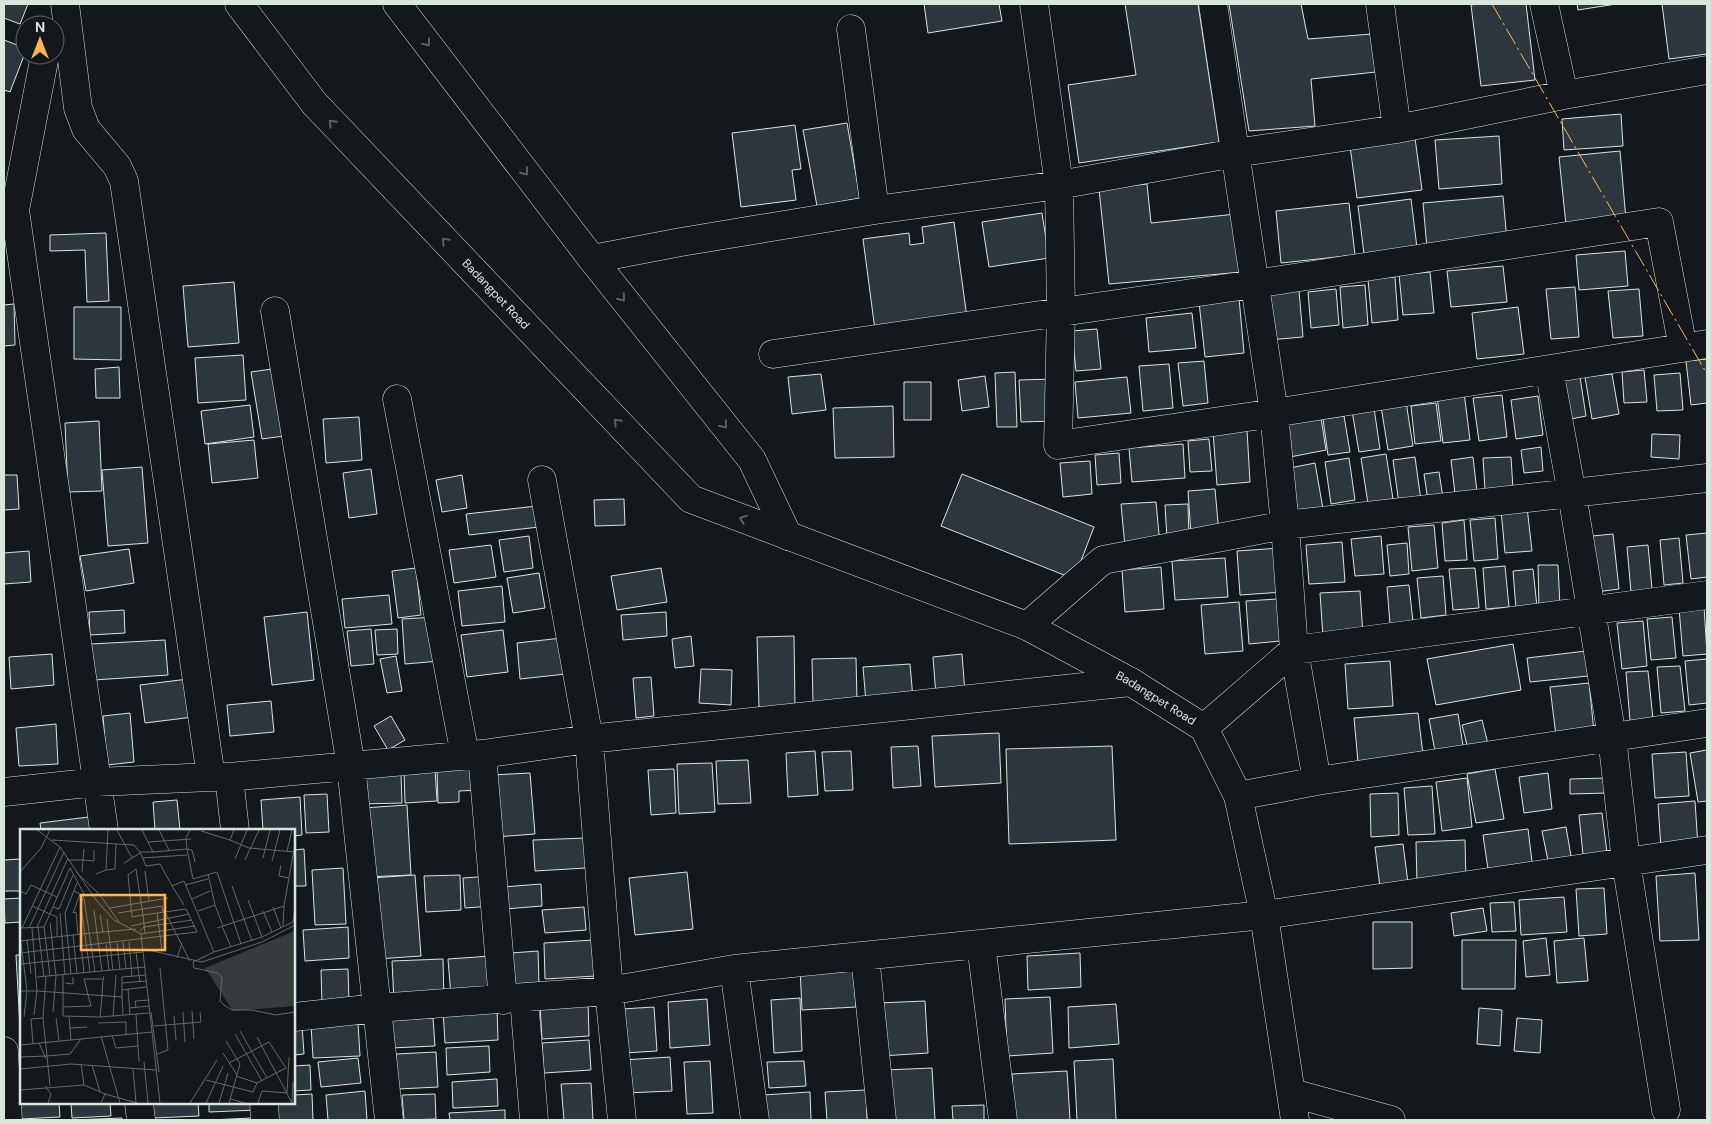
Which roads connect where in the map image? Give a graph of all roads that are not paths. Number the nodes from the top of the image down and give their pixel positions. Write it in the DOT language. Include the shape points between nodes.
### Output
graph roads {
  1 [pos="65,4"];
  2 [pos="240,4"];
  3 [pos="397,4"];
  4 [pos="1034,4"];
  5 [pos="1213,4"];
  6 [pos="1380,4"];
  7 [pos="1544,4"];
  8 [pos="851,29"];
  9 [pos="43,65"];
  10 [pos="1707,70"];
  11 [pos="1564,95"];
  12 [pos="1397,129"];
  13 [pos="1235,153"];
  14 [pos="1059,185"];
  15 [pos="875,210"];
  16 [pos="592,260"];
  17 [pos="1254,284"];
  18 [pos="275,311"];
  19 [pos="1061,311"];
  20 [pos="1695,346"];
  21 [pos="773,354"];
  22 [pos="1549,369"];
  23 [pos="397,399"];
  24 [pos="1274,413"];
  25 [pos="1707,478"];
  26 [pos="542,480"];
  27 [pos="1572,494"];
  28 [pos="1285,526"];
  29 [pos="788,536"];
  30 [pos="1707,595"];
  31 [pos="1590,609"];
  32 [pos="1027,626"];
  33 [pos="1294,650"];
  34 [pos="1131,682"];
  35 [pos="1707,723"];
  36 [pos="1204,728"];
  37 [pos="1612,737"];
  38 [pos="589,739"];
  39 [pos="473,755"];
  40 [pos="351,766"];
  41 [pos="220,777"];
  42 [pos="1317,781"];
  43 [pos="97,782"];
  44 [pos="4,792"];
  45 [pos="1238,796"];
  46 [pos="104,829"];
  47 [pos="235,829"];
  48 [pos="1707,850"];
  49 [pos="1626,862"];
  50 [pos="1264,916"];
  51 [pos="981,944"];
  52 [pos="865,956"];
  53 [pos="734,969"];
  54 [pos="609,991"];
  55 [pos="514,999"];
  56 [pos="377,1008"];
  57 [pos="295,1017"];
  58 [pos="20,1044"];
  59 [pos="4,1046"];
  60 [pos="4,1051"];
  61 [pos="1292,1093"];
  62 [pos="139,1104"];
  63 [pos="264,1104"];
  64 [pos="1666,1110"];
  65 [pos="8,1120"];
  66 [pos="140,1120"];
  67 [pos="265,1120"];
  68 [pos="389,1120"];
  69 [pos="534,1120"];
  70 [pos="622,1120"];
  71 [pos="755,1120"];
  72 [pos="882,1120"];
  73 [pos="1003,1120"];
  74 [pos="1295,1120"];
  75 [pos="1391,1120"];
  1 -- 41 [label="street" via="78,108 86,129 117,166 124,181"];
  29 -- 2 [label="street, Badangpet Road, one-way" via="691,499 314,103"];
  3 -- 16 [label="street, one-way"];
  4 -- 14 [label="street"];
  5 -- 13 [label="street"];
  6 -- 12 [label="street"];
  7 -- 11 [label="street"];
  8 -- 15 [label="street"];
  9 -- 43 [label="street" via="15,210"];
  10 -- 11 [label="street"];
  11 -- 12 [label="street"];
  12 -- 13 [label="street"];
  13 -- 14 [label="street"];
  13 -- 17 [label="street"];
  14 -- 15 [label="street"];
  14 -- 19 [label="street"];
  15 -- 16 [label="street"];
  16 -- 29 [label="street, one-way" via="752,460"];
  17 -- 19 [label="street"];
  17 -- 20 [label="street" via="1659,222"];
  17 -- 24 [label="street"];
  18 -- 40 [label="street"];
  19 -- 21 [label="street"];
  19 -- 24 [label="street" via="1058,445"];
  20 -- 22 [label="street"];
  22 -- 24 [label="street"];
  22 -- 27 [label="street"];
  23 -- 39 [label="street"];
  24 -- 28 [label="street"];
  25 -- 27 [label="street"];
  26 -- 38 [label="street"];
  27 -- 28 [label="street"];
  27 -- 31 [label="street"];
  28 -- 32 [label="street" via="1103,560"];
  28 -- 33 [label="street"];
  29 -- 32 [label="street, Badangpet Road"];
  30 -- 31 [label="street"];
  31 -- 33 [label="street"];
  31 -- 37 [label="street"];
  32 -- 34 [label="street, Badangpet Road"];
  33 -- 36 [label="street"];
  33 -- 42 [label="street"];
  34 -- 36 [label="street, Badangpet Road"];
  34 -- 38 [label="street"];
  35 -- 37 [label="street"];
  36 -- 45 [label="street, Badangpet Road"];
  37 -- 42 [label="street"];
  37 -- 49 [label="street"];
  38 -- 39 [label="street"];
  38 -- 54 [label="street"];
  39 -- 40 [label="street"];
  39 -- 55 [label="street"];
  40 -- 41 [label="street"];
  40 -- 56 [label="street"];
  41 -- 43 [label="street"];
  41 -- 47 [label="street"];
  42 -- 45 [label="street"];
  43 -- 44 [label="street"];
  43 -- 46 [label="street"];
  45 -- 50 [label="street, Badangpet Road"];
  48 -- 49 [label="street"];
  49 -- 50 [label="street"];
  49 -- 64 [label="street"];
  50 -- 51 [label="street"];
  50 -- 61 [label="street, Badangpet Road"];
  51 -- 52 [label="street"];
  51 -- 73 [label="street"];
  52 -- 53 [label="street"];
  52 -- 72 [label="street"];
  53 -- 54 [label="street"];
  53 -- 71 [label="street"];
  54 -- 55 [label="street"];
  54 -- 70 [label="street"];
  55 -- 56 [label="street"];
  55 -- 69 [label="street"];
  56 -- 57 [label="street"];
  56 -- 68 [label="street"];
  58 -- 59 [label="street"];
  60 -- 65 [label="street"];
  61 -- 74 [label="street, Badangpet Road"];
  61 -- 75 [label="street"];
  62 -- 66 [label="street"];
  63 -- 67 [label="street"];
}
